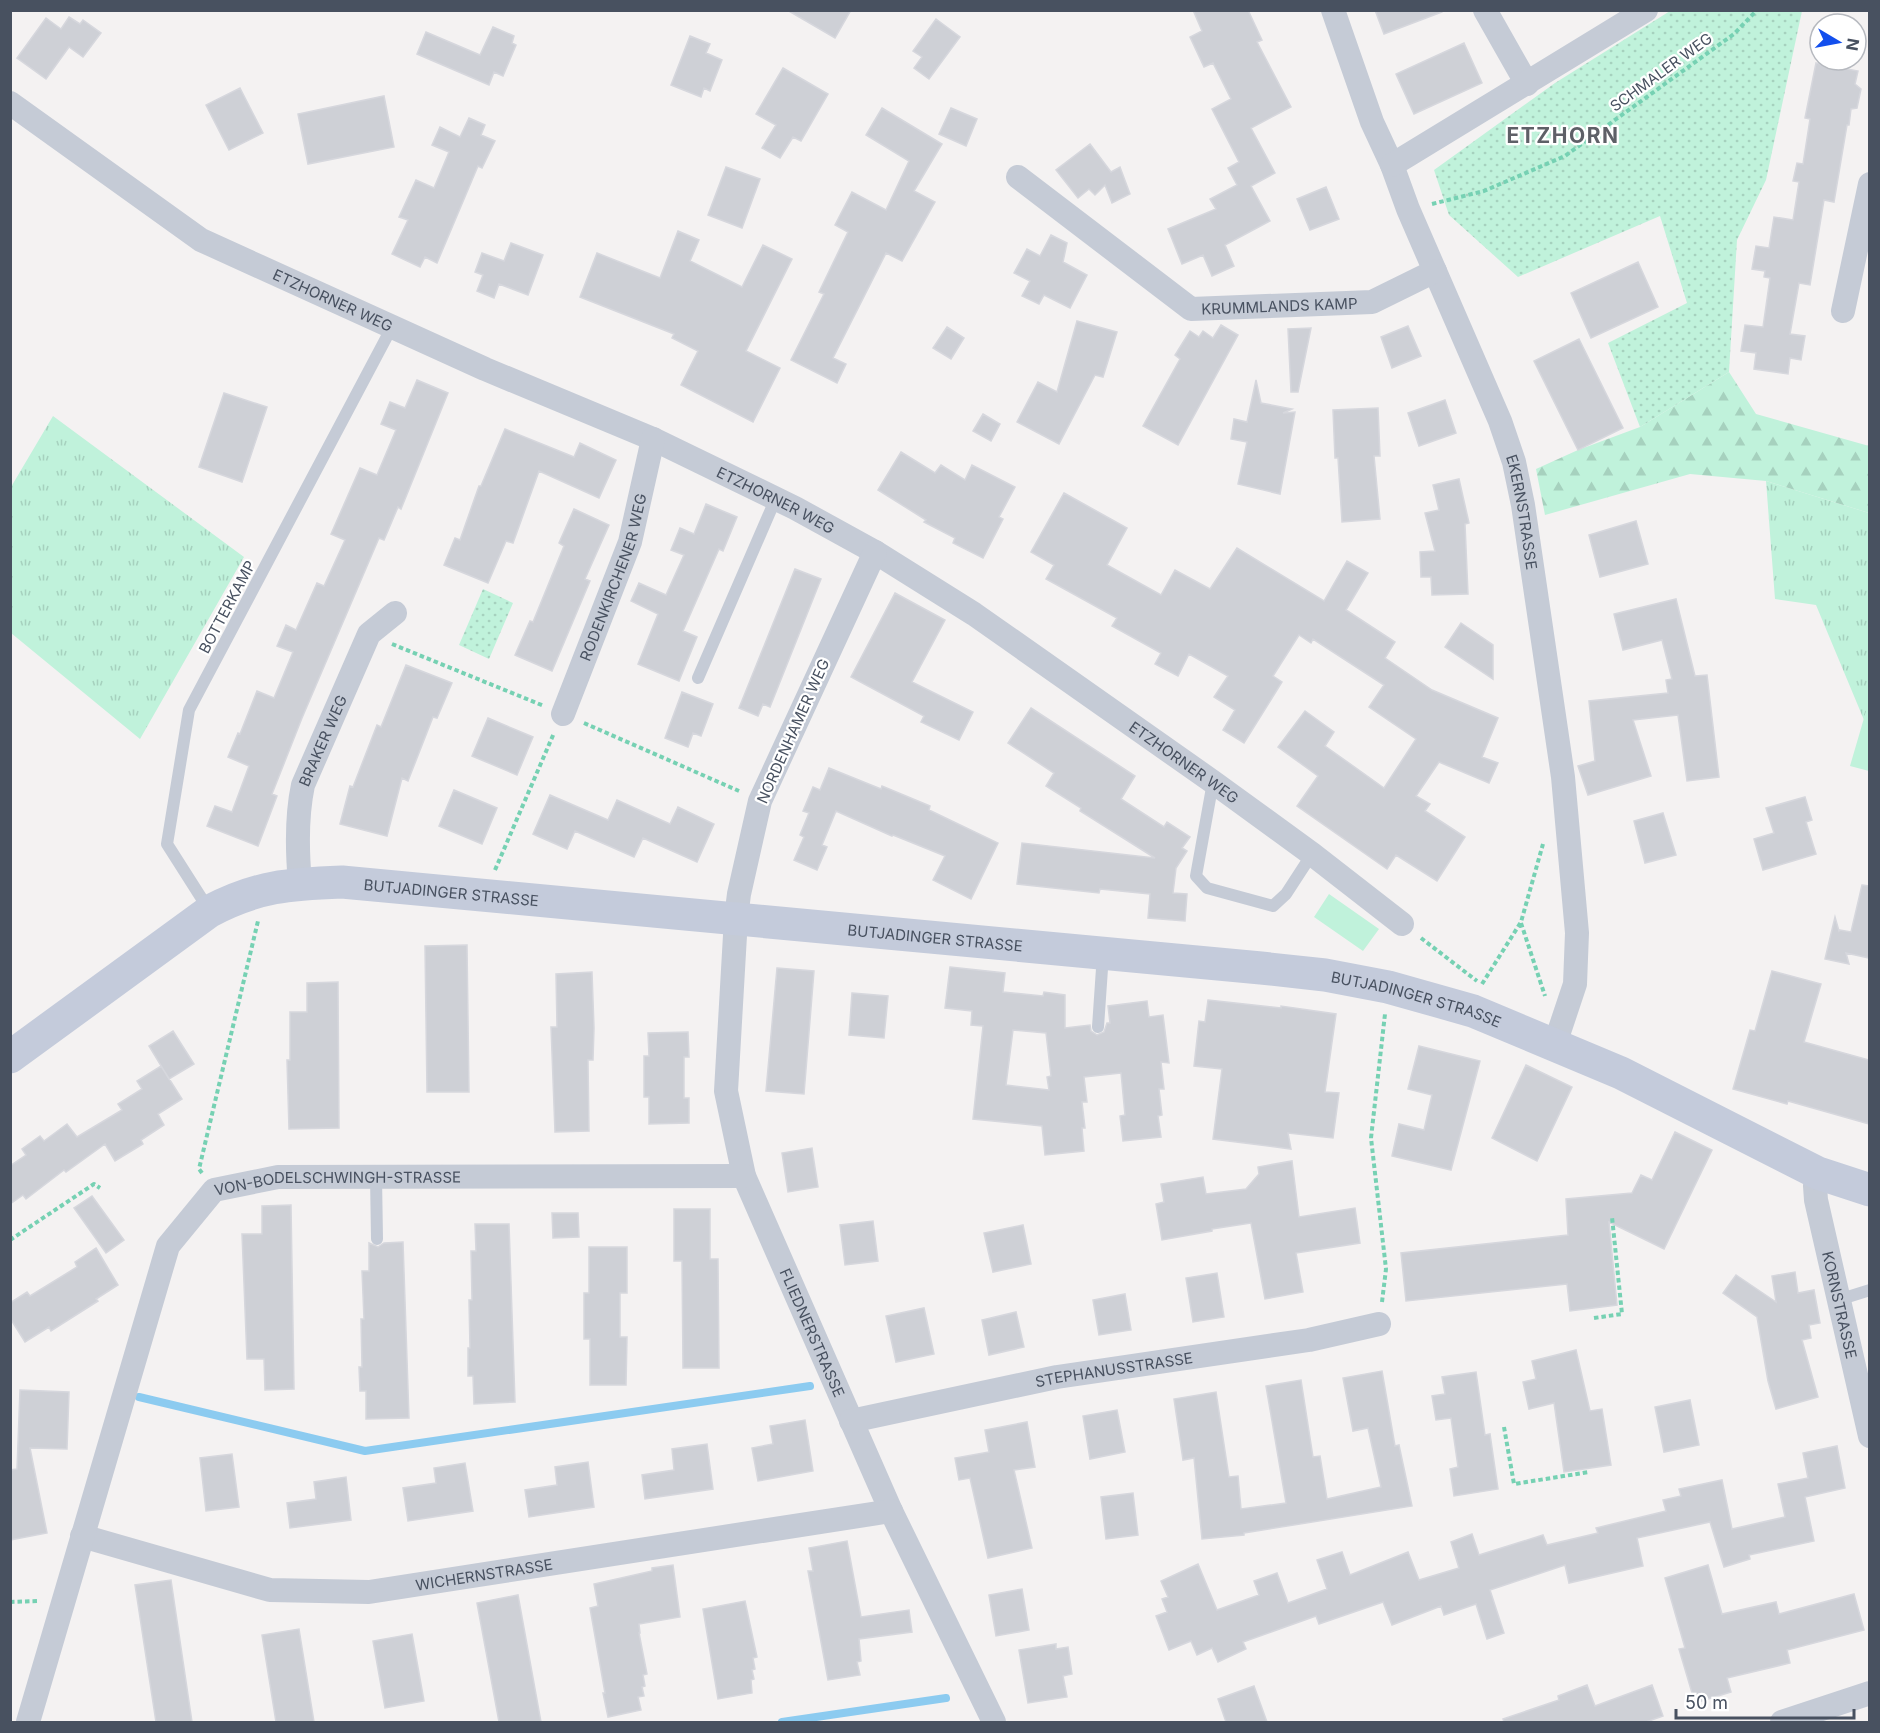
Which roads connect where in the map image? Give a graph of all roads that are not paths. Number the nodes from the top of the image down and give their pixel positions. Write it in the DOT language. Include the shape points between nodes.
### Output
graph roads {
  1 [pos="1333,10"];
  2 [pos="1485,10"];
  3 [pos="1646,10"];
  4 [pos="1527,84"];
  5 [pos="10,103"];
  6 [pos="1392,165"];
  7 [pos="1017,177"];
  8 [pos="1869,184"];
  9 [pos="1435,271"];
  10 [pos="1843,311"];
  11 [pos="392,327"];
  12 [pos="653,439"];
  13 [pos="776,498"];
  14 [pos="875,552"];
  15 [pos="394,613"];
  16 [pos="698,678"];
  17 [pos="563,714"];
  18 [pos="1213,782"];
  19 [pos="1312,854"];
  20 [pos="300,883"];
  21 [pos="210,911"];
  22 [pos="736,918"];
  23 [pos="1402,924"];
  24 [pos="1104,953"];
  25 [pos="1098,1026"];
  26 [pos="1555,1044"];
  27 [pos="10,1057"];
  28 [pos="1818,1173"];
  29 [pos="376,1176"];
  30 [pos="744,1176"];
  31 [pos="1869,1190"];
  32 [pos="377,1239"];
  33 [pos="1869,1290"];
  34 [pos="1838,1300"];
  35 [pos="1379,1324"];
  36 [pos="851,1421"];
  37 [pos="1869,1436"];
  38 [pos="891,1511"];
  39 [pos="81,1536"];
  40 [pos="1869,1693"];
  41 [pos="28,1722"];
  42 [pos="994,1722"];
  43 [pos="1782,1722"];
  1 -- 6 [label="street, EKERNSTRASSE" via="1372,122"];
  2 -- 4 [label="street"];
  3 -- 4 [label="street"];
  4 -- 6 [label="street"];
  5 -- 11 [label="street, ETZHORNER WEG" via="201,240"];
  6 -- 9 [label="street, EKERNSTRASSE"];
  7 -- 9 [label="street, KRUMMLANDS KAMP" via="1191,309 1372,302"];
  8 -- 10 [label="street"];
  9 -- 26 [label="street, EKERNSTRASSE" via="1500,422 1523,505 1563,777 1577,933 1575,984"];
  11 -- 12 [label="street, ETZHORNER WEG"];
  11 -- 21 [label="lane, BOTTERKAMP" via="189,710 167,844"];
  12 -- 13 [label="street, ETZHORNER WEG"];
  12 -- 17 [label="street, RODENKIRCHENER WEG" via="630,542"];
  13 -- 14 [label="street, ETZHORNER WEG"];
  13 -- 16 [label="lane"];
  14 -- 18 [label="street, ETZHORNER WEG" via="974,614"];
  14 -- 22 [label="street, NORDENHAMER WEG" via="760,801"];
  15 -- 20 [label="street, BRAKER WEG" via="369,634 303,785 297,834"];
  18 -- 19 [label="street, ETZHORNER WEG"];
  18 -- 19 [label="lane" via="1196,876 1207,888 1273,906 1286,894"];
  19 -- 23 [label="street, ETZHORNER WEG"];
  20 -- 21 [label="street, BUTJADINGER STRASSE" via="238,897"];
  20 -- 22 [label="street, BUTJADINGER STRASSE" via="342,882"];
  21 -- 27 [label="street, BUTJADINGER STRASSE"];
  22 -- 24 [label="street, BUTJADINGER STRASSE"];
  22 -- 30 [label="street, FLIEDNERSTRASSE" via="726,1091"];
  24 -- 25 [label="lane"];
  24 -- 26 [label="street, BUTJADINGER STRASSE" via="1325,975 1388,987 1473,1011"];
  26 -- 28 [label="street, BUTJADINGER STRASSE" via="1621,1073"];
  28 -- 31 [label="street, BUTJADINGER STRASSE"];
  28 -- 34 [label="street, KORNSTRASSE" via="1816,1200"];
  29 -- 30 [label="street, VON-BODELSCHWINGH-STRASSE"];
  29 -- 32 [label="lane"];
  29 -- 39 [label="street, VON-BODELSCHWINGH-STRASSE" via="278,1177 214,1190 168,1246"];
  30 -- 36 [label="street, FLIEDNERSTRASSE"];
  33 -- 34 [label="lane"];
  34 -- 37 [label="street, KORNSTRASSE"];
  35 -- 36 [label="street, STEPHANUSSTRASSE" via="1309,1340 1057,1377"];
  36 -- 38 [label="street, FLIEDNERSTRASSE"];
  38 -- 39 [label="street, WICHERNSTRASSE" via="369,1592 270,1590"];
  38 -- 42 [label="street, FLIEDNERSTRASSE"];
  39 -- 41 [label="street, VON-BODELSCHWINGH-STRASSE"];
  40 -- 43 [label="street"];
}
